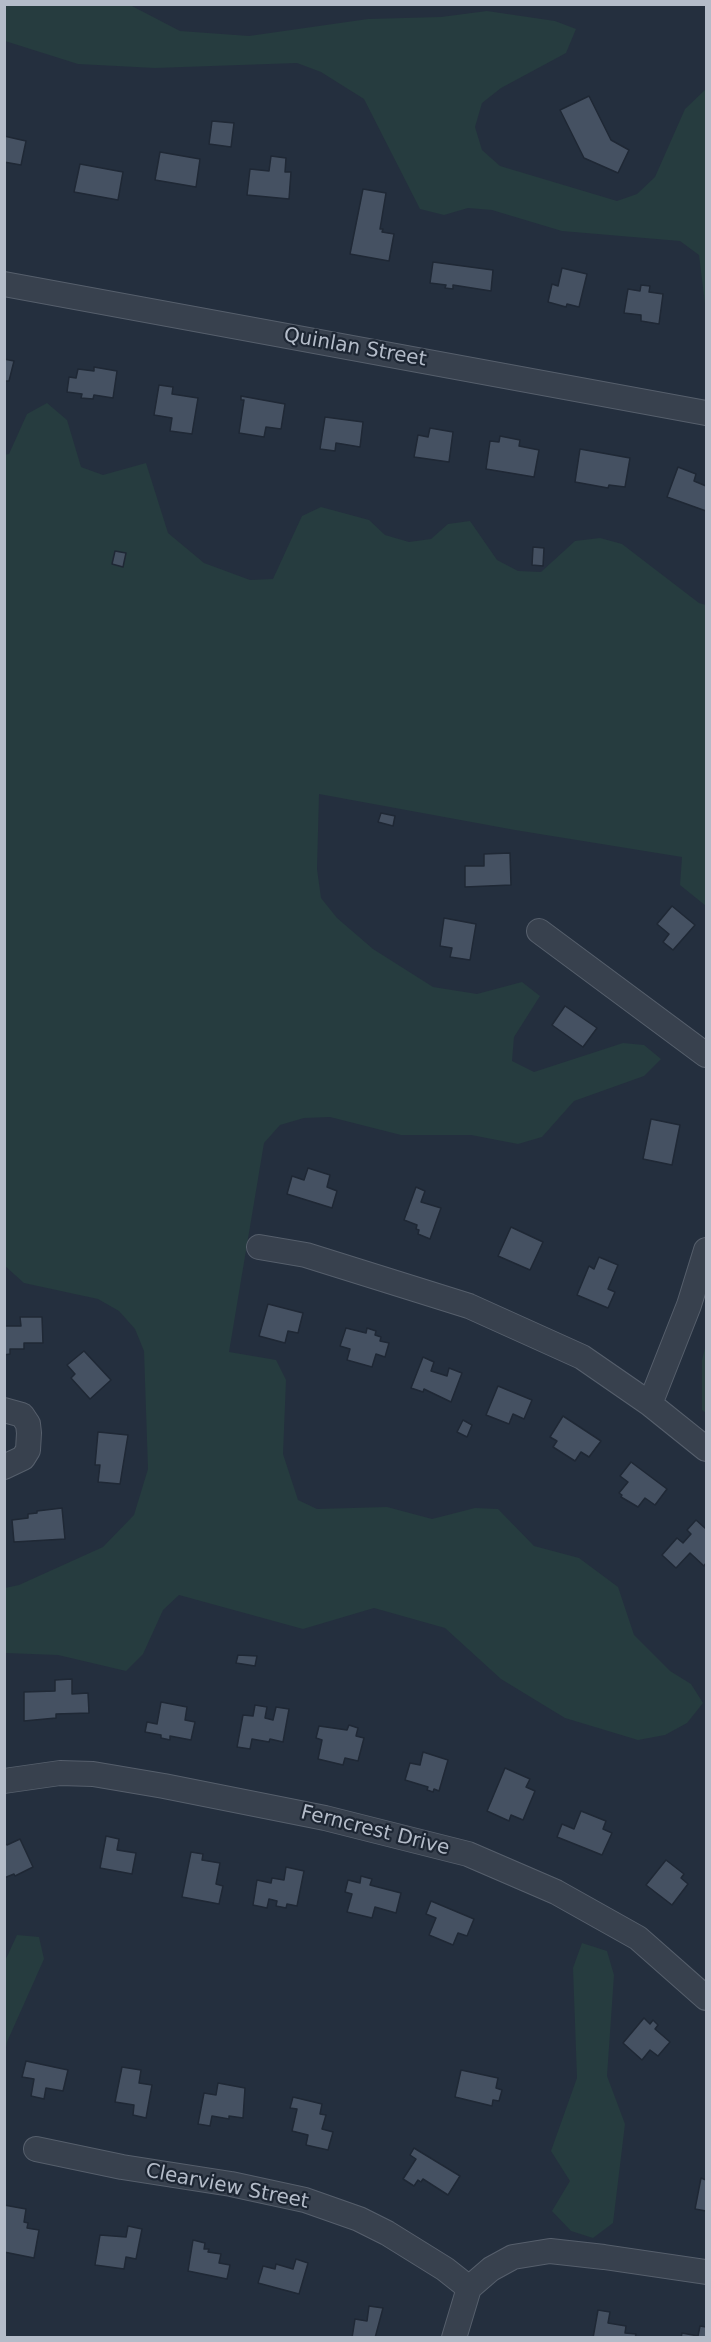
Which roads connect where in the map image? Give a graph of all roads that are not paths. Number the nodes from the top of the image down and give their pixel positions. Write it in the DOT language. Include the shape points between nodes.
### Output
graph roads {
  1 [pos="4,284"];
  2 [pos="706,413"];
  3 [pos="539,931"];
  4 [pos="706,1055"];
  5 [pos="259,1247"];
  6 [pos="706,1250"];
  7 [pos="650,1404"];
  8 [pos="4,1410"];
  9 [pos="706,1449"];
  10 [pos="4,1467"];
  11 [pos="4,1780"];
  12 [pos="706,1998"];
  13 [pos="36,2149"];
  14 [pos="706,2272"];
  15 [pos="469,2288"];
  16 [pos="454,2337"];
  1 -- 2 [label="street, Quinlan Street"];
  3 -- 4 [label="street"];
  5 -- 7 [label="street" via="306,1255 469,1306 582,1357"];
  6 -- 7 [label="street"];
  7 -- 9 [label="street"];
  8 -- 10 [label="street" via="22,1415 30,1433 23,1458"];
  11 -- 12 [label="street, Ferncrest Drive" via="60,1773 93,1774 326,1818 468,1854 556,1892 638,1938"];
  13 -- 15 [label="street, Clearview Street" via="305,2200 387,2233"];
  14 -- 15 [label="street" via="550,2251 513,2257"];
  15 -- 16 [label="street"];
}
